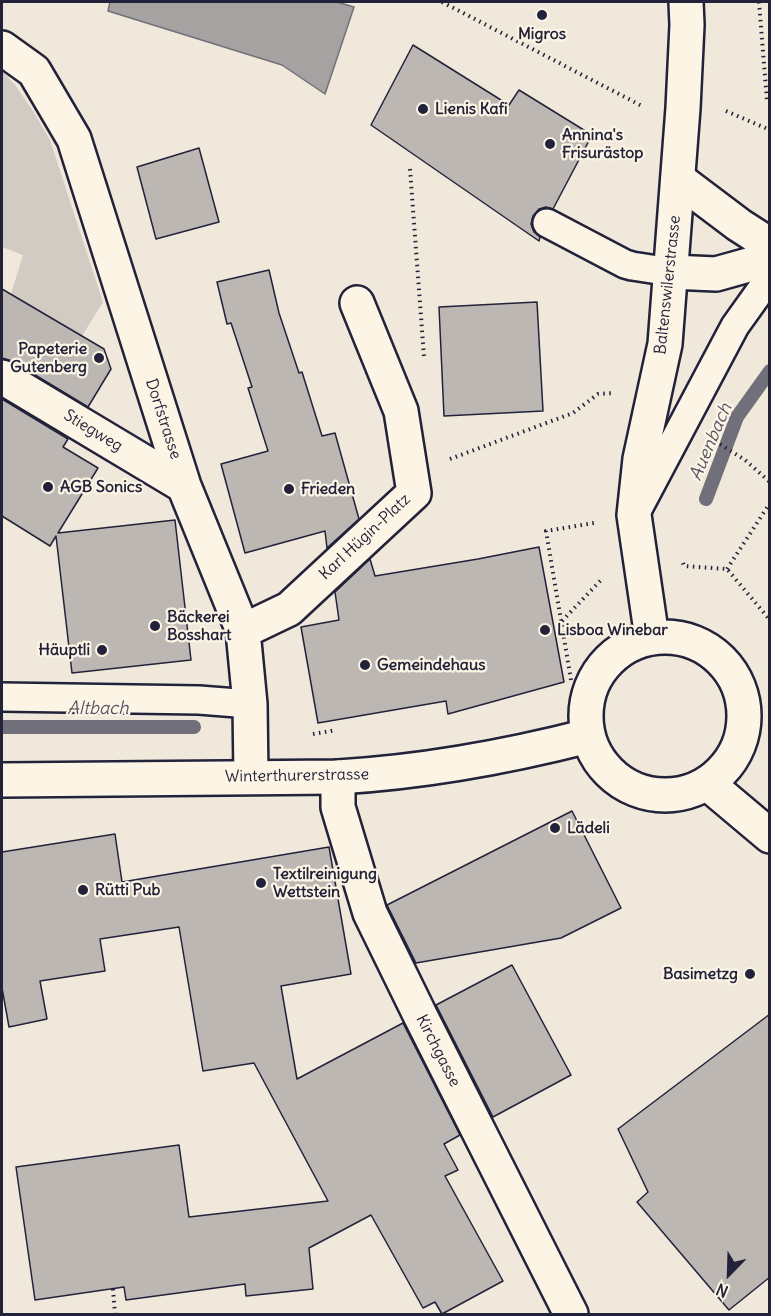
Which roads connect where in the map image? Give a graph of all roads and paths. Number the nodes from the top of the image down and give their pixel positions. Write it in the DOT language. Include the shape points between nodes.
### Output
graph roads {
  1 [pos="442,2"];
  2 [pos="686,2"];
  3 [pos="759,2"];
  4 [pos="2,48"];
  5 [pos="770,102"];
  6 [pos="643,106"];
  7 [pos="726,111"];
  8 [pos="770,130"];
  9 [pos="410,169"];
  10 [pos="678,179"];
  11 [pos="546,223"];
  12 [pos="770,245"];
  13 [pos="770,259"];
  14 [pos="671,272"];
  15 [pos="770,277"];
  16 [pos="357,303"];
  17 [pos="424,359"];
  18 [pos="2,377"];
  19 [pos="616,393"];
  20 [pos="707,436"];
  21 [pos="770,482"];
  22 [pos="184,486"];
  23 [pos="414,493"];
  24 [pos="770,503"];
  25 [pos="634,515"];
  26 [pos="597,523"];
  27 [pos="684,566"];
  28 [pos="727,569"];
  29 [pos="602,579"];
  30 [pos="770,620"];
  31 [pos="562,621"];
  32 [pos="243,632"];
  33 [pos="652,638"];
  34 [pos="571,680"];
  35 [pos="2,698"];
  36 [pos="250,704"];
  37 [pos="588,736"];
  38 [pos="250,777"];
  39 [pos="338,777"];
  40 [pos="2,780"];
  41 [pos="707,783"];
  42 [pos="770,836"];
  43 [pos="113,1289"];
  44 [pos="115,1314"];
  45 [pos="571,1314"];
  1 -- 6 [label="path"];
  2 -- 10 [label="street, Baltenswilerstrasse"];
  3 -- 5 [label="path" via="766,101"];
  4 -- 22 [label="street, Dorfstrasse" via="34,71 74,139"];
  7 -- 8 [label="path"];
  9 -- 17 [label="path"];
  10 -- 12 [label="street"];
  10 -- 14 [label="street, Baltenswilerstrasse"];
  11 -- 14 [label="lane" via="624,264"];
  13 -- 14 [label="street" via="716,274"];
  14 -- 25 [label="street, Baltenswilerstrasse" via="665,344 640,459"];
  15 -- 25 [label="lane" via="735,326"];
  16 -- 23 [label="street, Karl Hügin-Platz" via="401,411"];
  18 -- 22 [label="street, Stiegweg"];
  19 -- 23 [label="path" via="598,394 573,413 433,466"];
  20 -- 21 [label="path" via="745,460"];
  22 -- 32 [label="street, Dorfstrasse"];
  23 -- 32 [label="street, Karl Hügin-Platz" via="289,609"];
  24 -- 28 [label="path"];
  25 -- 33 [label="street, Baltenswilerstrasse"];
  26 -- 31 [label="path" via="546,531"];
  27 -- 28 [label="path"];
  28 -- 30 [label="path"];
  29 -- 31 [label="path"];
  31 -- 34 [label="path"];
  32 -- 36 [label="street, Dorfstrasse"];
  33 -- 37 [label="street" via="622,649 604,665 591,687 586,712"];
  33 -- 41 [label="street" via="671,637 697,644 719,658 736,680 743,702 744,726 738,748 725,768"];
  35 -- 36 [label="lane"];
  36 -- 38 [label="street, Dorfstrasse"];
  37 -- 39 [label="street, Winterthurerstrasse" via="451,765"];
  37 -- 41 [label="street" via="603,765 614,777 636,789 660,795 684,793"];
  38 -- 39 [label="street, Winterthurerstrasse"];
  38 -- 40 [label="street, Winterthurerstrasse"];
  39 -- 45 [label="street, Kirchgasse" via="338,807 370,913"];
  41 -- 42 [label="street"];
  43 -- 44 [label="path"];
}
